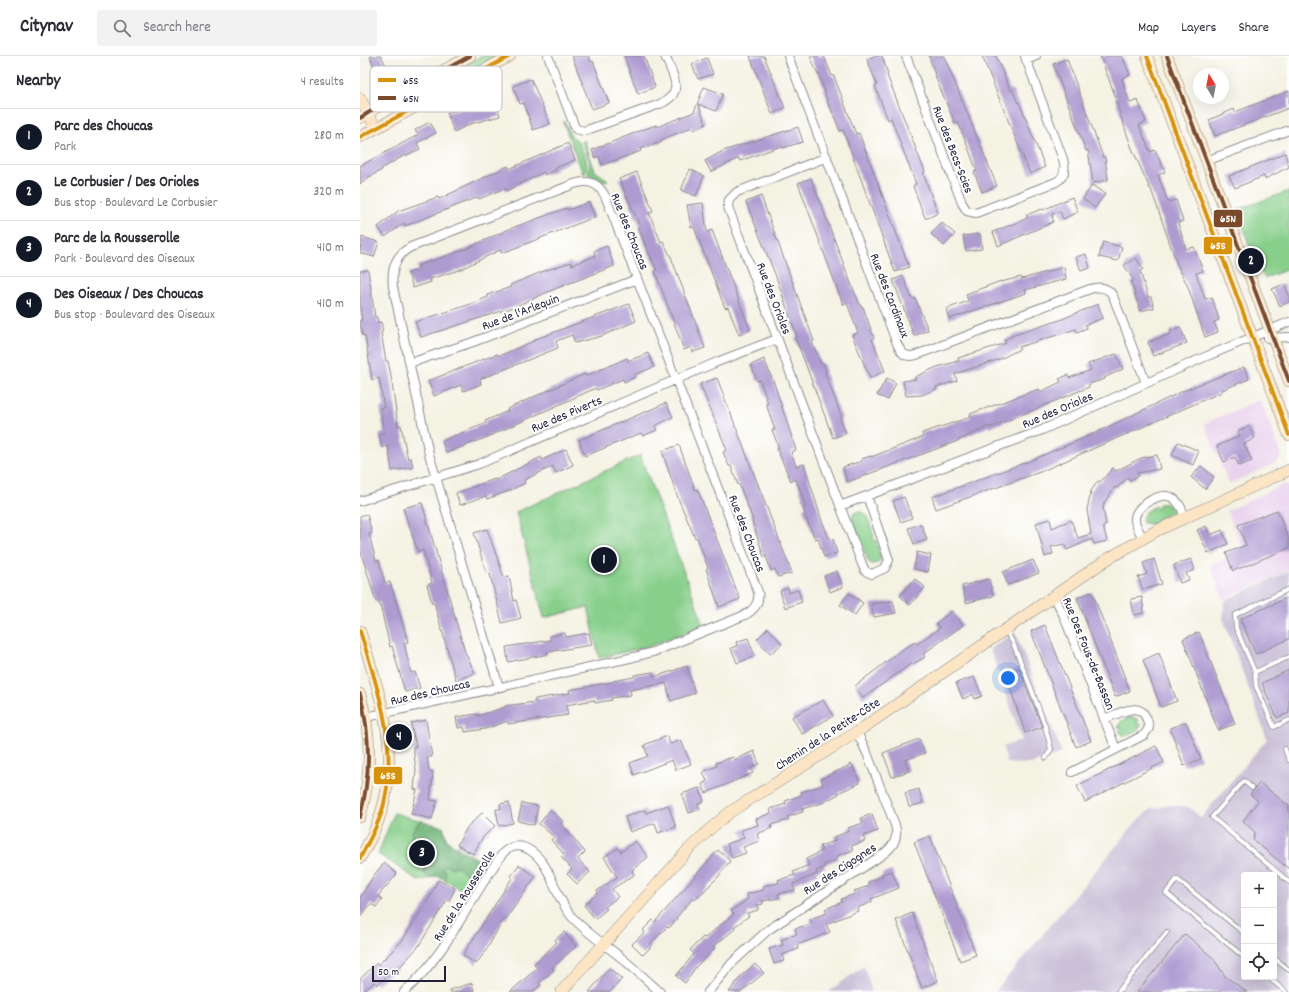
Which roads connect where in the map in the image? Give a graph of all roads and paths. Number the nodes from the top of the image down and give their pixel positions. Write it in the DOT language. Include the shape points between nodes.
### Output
graph roads {
  1 [pos="470,56"];
  2 [pos="510,56"];
  3 [pos="548,56"];
  4 [pos="665,56"];
  5 [pos="788,56"];
  6 [pos="906,56"];
  7 [pos="1036,56"];
  8 [pos="1147,56"];
  9 [pos="1167,56"];
  10 [pos="1025,58"];
  11 [pos="451,66"];
  12 [pos="491,66"];
  13 [pos="360,98"];
  14 [pos="406,112"];
  15 [pos="364,115"];
  16 [pos="376,128"];
  17 [pos="1289,130"];
  18 [pos="360,137"];
  19 [pos="827,157"];
  20 [pos="1206,161"];
  21 [pos="637,279"];
  22 [pos="1289,322"];
  23 [pos="1271,334"];
  24 [pos="1289,337"];
  25 [pos="1253,338"];
  26 [pos="777,339"];
  27 [pos="410,363"];
  28 [pos="676,380"];
  29 [pos="1289,381"];
  30 [pos="1146,383"];
  31 [pos="1289,435"];
  32 [pos="1289,470"];
  33 [pos="436,478"];
  34 [pos="867,496"];
  35 [pos="360,501"];
  36 [pos="840,506"];
  37 [pos="1185,517"];
  38 [pos="1143,538"];
  39 [pos="1289,589"];
  40 [pos="1054,596"];
  41 [pos="1005,630"];
  42 [pos="360,631"];
  43 [pos="1289,657"];
  44 [pos="1255,672"];
  45 [pos="499,687"];
  46 [pos="360,694"];
  47 [pos="384,713"];
  48 [pos="366,717"];
  49 [pos="1104,719"];
  50 [pos="1289,720"];
  51 [pos="857,732"];
  52 [pos="1116,749"];
  53 [pos="1285,749"];
  54 [pos="1045,751"];
  55 [pos="1051,752"];
  56 [pos="1046,758"];
  57 [pos="1289,760"];
  58 [pos="1072,772"];
  59 [pos="1252,788"];
  60 [pos="360,817"];
  61 [pos="360,858"];
  62 [pos="1289,882"];
  63 [pos="1241,931"];
  64 [pos="1167,932"];
  65 [pos="603,945"];
  66 [pos="1241,955"];
  67 [pos="1277,960"];
  68 [pos="1289,970"];
  69 [pos="1272,980"];
  70 [pos="404,992"];
  71 [pos="561,992"];
  72 [pos="660,992"];
  73 [pos="708,992"];
  74 [pos="1118,992"];
  75 [pos="1286,992"];
  1 -- 11 [label="street"];
  2 -- 12 [label="street"];
  3 -- 4 [label="street" via="574,125 576,129 584,131 660,104 672,97 676,85"];
  5 -- 19 [label="street, Rue des Cardinaux"];
  6 -- 10 [label="street, Rue des Becs-Scies" via="962,203 965,209 973,213 1050,185 1063,176 1063,159"];
  7 -- 10 [label="street"];
  8 -- 25 [label="street"];
  9 -- 20 [label="street"];
  13 -- 15 [label="street"];
  14 -- 16 [label="street"];
  15 -- 16 [label="street"];
  16 -- 18 [label="street"];
  17 -- 20 [label="street"];
  19 -- 26 [label="street, Rue des Orioles" via="743,189 728,200 728,211"];
  19 -- 30 [label="street, Rue des Cardinaux" via="896,341 905,355 916,355 1090,289 1102,287 1113,296"];
  20 -- 23 [label="street"];
  21 -- 27 [label="street, Rue de l'Arlequin"];
  21 -- 27 [label="street, Rue des Choucas" via="601,189 588,181 574,184 418,244 401,254 395,262 392,276"];
  21 -- 28 [label="street, Rue des Choucas"];
  22 -- 23 [label="street, Rue des Orioles"];
  23 -- 24 [label="street, Rue des Orioles"];
  23 -- 25 [label="street, Rue des Orioles"];
  23 -- 29 [label="street"];
  25 -- 30 [label="street, Rue des Orioles" via="1200,358"];
  25 -- 31 [label="street"];
  26 -- 28 [label="street, Rue des Piverts"];
  26 -- 36 [label="street, Rue des Orioles"];
  27 -- 33 [label="street, Rue des Choucas"];
  28 -- 33 [label="street, Rue des Piverts" via="479,464"];
  28 -- 45 [label="street, Rue des Choucas" via="758,592 759,599 754,609 746,615 652,652"];
  30 -- 34 [label="street, Rue des Orioles" via="1042,430"];
  32 -- 37 [label="street, Chemin de la Petite-Côte"];
  33 -- 35 [label="street, Rue des Piverts"];
  33 -- 45 [label="street, Rue des Choucas"];
  34 -- 36 [label="street, Rue des Orioles"];
  34 -- 36 [label="street, Rue des Orioles" via="889,560 887,566 875,574 869,574 863,568"];
  37 -- 38 [label="street, Chemin de la Petite-Côte"];
  37 -- 38 [label="street" via="1178,502 1170,497 1165,496 1149,502 1139,509 1135,517"];
  38 -- 40 [label="street, Chemin de la Petite-Côte" via="1102,562"];
  39 -- 44 [label="lane" via="1235,615 1236,628"];
  40 -- 41 [label="street, Chemin de la Petite-Côte"];
  40 -- 49 [label="street, Rue Des Fous-de-Bassan" via="1064,614"];
  41 -- 51 [label="street, Chemin de la Petite-Côte"];
  41 -- 55 [label="lane" via="1034,694"];
  42 -- 47 [label="street"];
  43 -- 44 [label="lane"];
  44 -- 50 [label="lane" via="1256,686 1274,727"];
  45 -- 47 [label="street, Rue des Choucas"];
  46 -- 48 [label="street"];
  47 -- 48 [label="street, Rue des Choucas"];
  47 -- 61 [label="street" via="390,753 387,788 375,829"];
  48 -- 60 [label="street" via="370,766"];
  49 -- 52 [label="street, Rue Des Fous-de-Bassan"];
  49 -- 52 [label="street, Rue Des Fous-de-Bassan" via="1134,709 1142,711 1145,716 1149,728 1146,733"];
  51 -- 65 [label="street, Chemin de la Petite-Côte" via="745,802 714,825 668,871"];
  51 -- 73 [label="street, Rue des Cigognes" via="895,825 895,841 882,855 768,930 732,964"];
  52 -- 58 [label="street, Rue Des Fous-de-Bassan"];
  53 -- 57 [label="lane"];
  54 -- 55 [label="lane"];
  55 -- 56 [label="lane"];
  59 -- 62 [label="lane" via="1244,781 1212,817"];
  63 -- 66 [label="lane" via="1178,879 1166,893"];
  64 -- 74 [label="lane"];
  65 -- 70 [label="street, Rue de la Rousserolle" via="568,912 546,867 537,856 525,847 512,847 501,855 448,943"];
  65 -- 71 [label="street, Chemin de la Petite-Côte"];
  65 -- 72 [label="street, Rue de la Rousserolle"];
  67 -- 68 [label="lane"];
  69 -- 75 [label="lane"];
}
